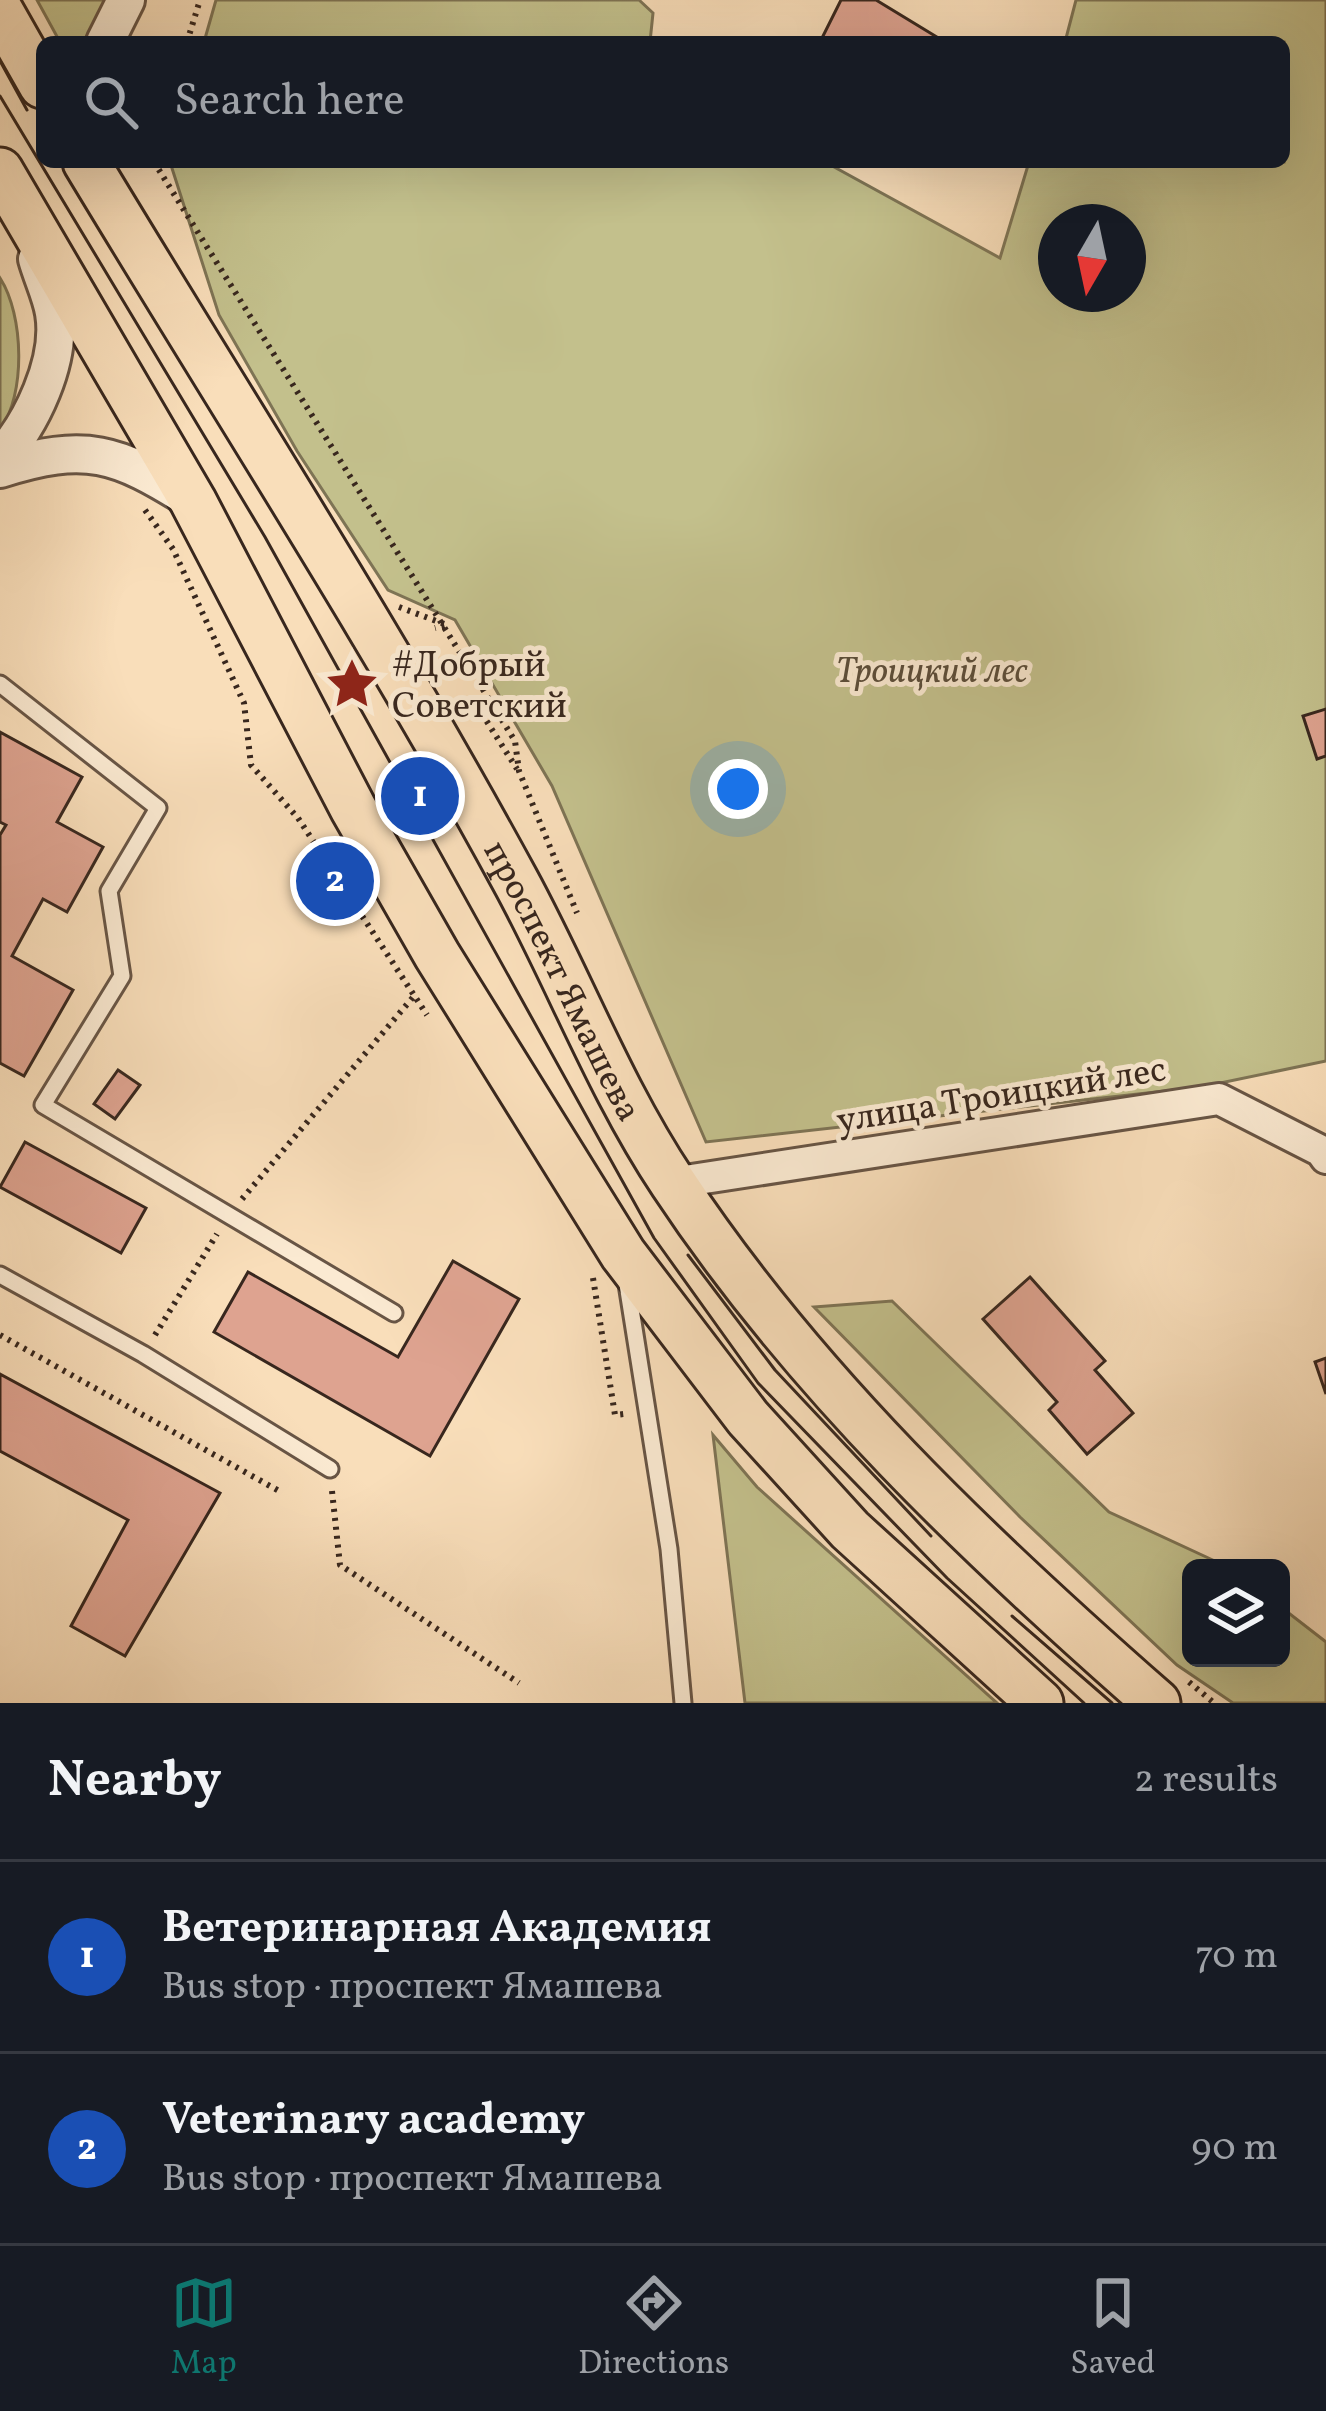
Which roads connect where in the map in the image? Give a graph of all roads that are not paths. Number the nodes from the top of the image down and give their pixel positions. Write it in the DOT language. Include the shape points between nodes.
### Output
graph roads {
  1 [pos="126,0"];
  2 [pos="0,11"];
  3 [pos="109,36"];
  4 [pos="36,74"];
  5 [pos="90,168"];
  6 [pos="10,188"];
  7 [pos="0,458"];
  8 [pos="0,469"];
  9 [pos="193,501"];
  10 [pos="0,684"];
  11 [pos="1326,1158"];
  12 [pos="673,1183"];
  13 [pos="606,1256"];
  14 [pos="0,1275"];
  15 [pos="394,1313"];
  16 [pos="330,1469"];
  17 [pos="1165,1686"];
  18 [pos="683,1703"];
  19 [pos="1040,1703"];
  1 -- 3 [label="street"];
  2 -- 4 [label="main road"];
  5 -- 12 [label="main road, проспект Ямашева" via="515,879"];
  6 -- 7 [label="street" via="55,316 41,395 25,432"];
  6 -- 9 [label="main road"];
  8 -- 9 [label="street" via="51,453 93,452"];
  9 -- 13 [label="main road"];
  10 -- 15 [label="lane" via="158,808 109,890 122,976 43,1105"];
  11 -- 12 [label="street, улица Троицкий лес" via="1220,1099"];
  12 -- 17 [label="main road, проспект Ямашева" via="781,1325 904,1466 1039,1599"];
  13 -- 18 [label="lane" via="669,1549"];
  13 -- 19 [label="main road" via="850,1530"];
  14 -- 16 [label="lane"];
}
